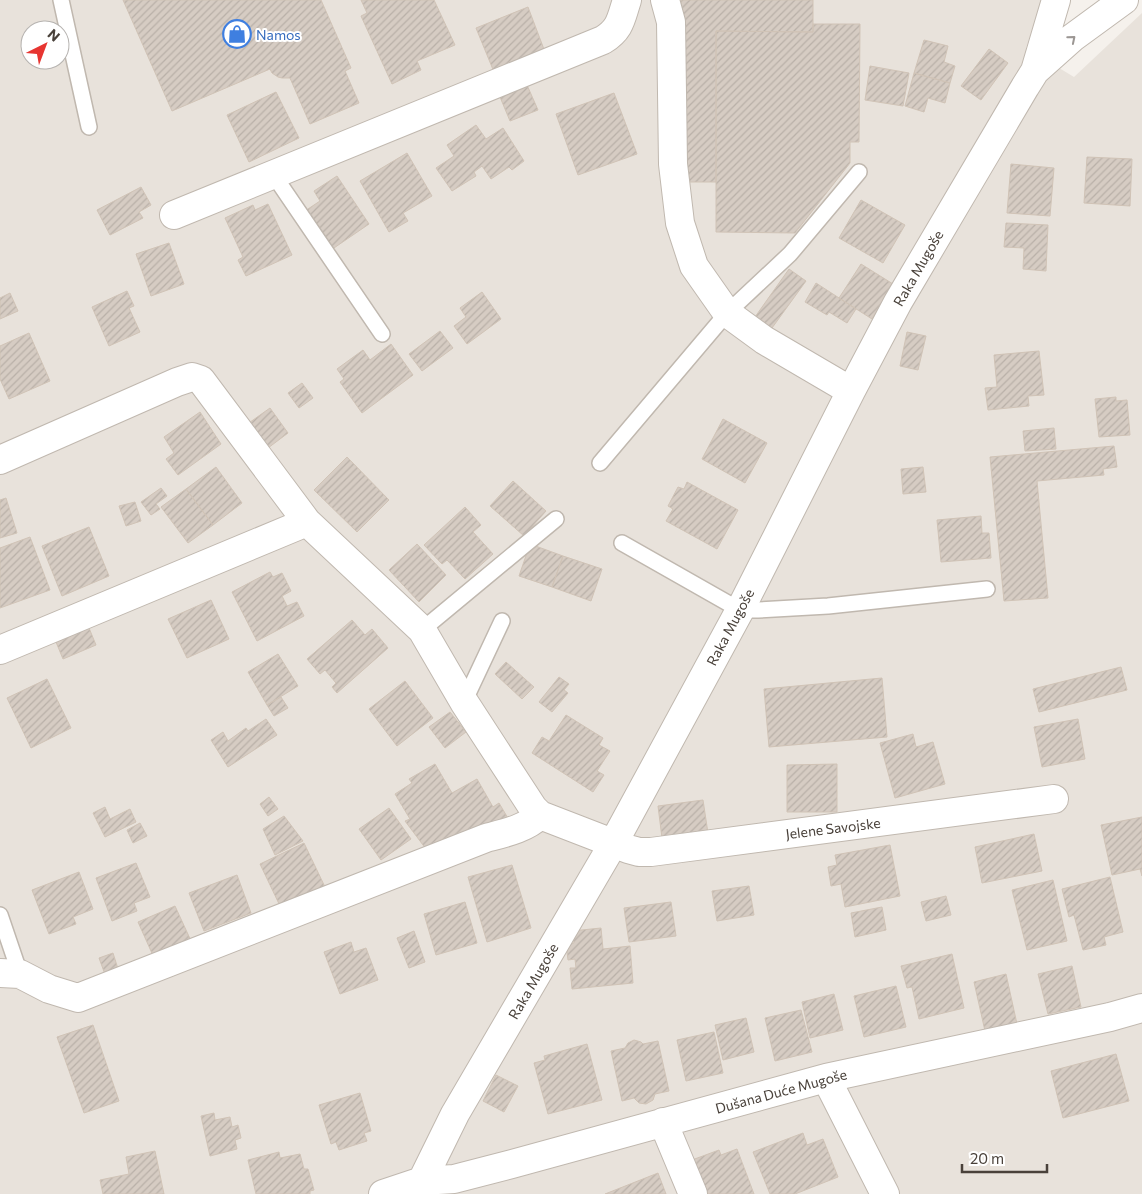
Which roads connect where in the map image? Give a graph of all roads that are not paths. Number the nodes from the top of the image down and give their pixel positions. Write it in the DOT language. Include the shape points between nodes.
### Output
graph roads {
  1 [pos="61,0"];
  2 [pos="627,0"];
  3 [pos="665,0"];
  4 [pos="1056,0"];
  5 [pos="1124,0"];
  6 [pos="1035,72"];
  7 [pos="89,127"];
  8 [pos="859,172"];
  9 [pos="273,174"];
  10 [pos="174,215"];
  11 [pos="726,313"];
  12 [pos="382,334"];
  13 [pos="851,392"];
  14 [pos="0,460"];
  15 [pos="600,463"];
  16 [pos="556,519"];
  17 [pos="307,522"];
  18 [pos="622,543"];
  19 [pos="987,589"];
  20 [pos="740,610"];
  21 [pos="502,621"];
  22 [pos="422,630"];
  23 [pos="0,650"];
  24 [pos="464,702"];
  25 [pos="1054,799"];
  26 [pos="540,815"];
  27 [pos="613,844"];
  28 [pos="0,915"];
  29 [pos="10,973"];
  30 [pos="1142,1008"];
  31 [pos="826,1078"];
  32 [pos="663,1122"];
  33 [pos="425,1188"];
  34 [pos="388,1193"];
  35 [pos="693,1194"];
  36 [pos="885,1194"];
  1 -- 7 [label="lane"];
  2 -- 9 [label="street" via="619,27 603,40"];
  3 -- 11 [label="street" via="671,22 672,164 680,223 694,266"];
  4 -- 6 [label="street, Raka Mugoše"];
  6 -- 5 [label="street, Raka Mugoše, one-way" via="1072,38"];
  6 -- 13 [label="street, Raka Mugoše" via="898,302"];
  8 -- 11 [label="lane" via="790,254"];
  9 -- 10 [label="street"];
  9 -- 12 [label="lane"];
  11 -- 13 [label="street" via="764,340"];
  11 -- 15 [label="lane"];
  13 -- 20 [label="street, Raka Mugoše"];
  14 -- 17 [label="street" via="192,377 201,380"];
  16 -- 22 [label="lane"];
  17 -- 22 [label="street"];
  17 -- 23 [label="street"];
  18 -- 20 [label="lane"];
  19 -- 20 [label="lane" via="828,606"];
  20 -- 27 [label="street, Raka Mugoše"];
  21 -- 24 [label="lane"];
  22 -- 24 [label="street"];
  24 -- 26 [label="street" via="526,800"];
  25 -- 27 [label="street, Jelene Savojske" via="651,852"];
  26 -- 27 [label="street, Jelene Savojske"];
  26 -- 29 [label="street" via="524,827 486,838 78,998"];
  27 -- 33 [label="street, Raka Mugoše" via="456,1114"];
  28 -- 29 [label="lane"];
  30 -- 31 [label="street, Dušana Duće Mugoše"];
  31 -- 32 [label="street, Dušana Duće Mugoše"];
  31 -- 36 [label="street"];
  32 -- 33 [label="street, Dušana Duće Mugoše"];
  32 -- 35 [label="street"];
  33 -- 34 [label="street, Dušana Duće Mugoše"];
}
